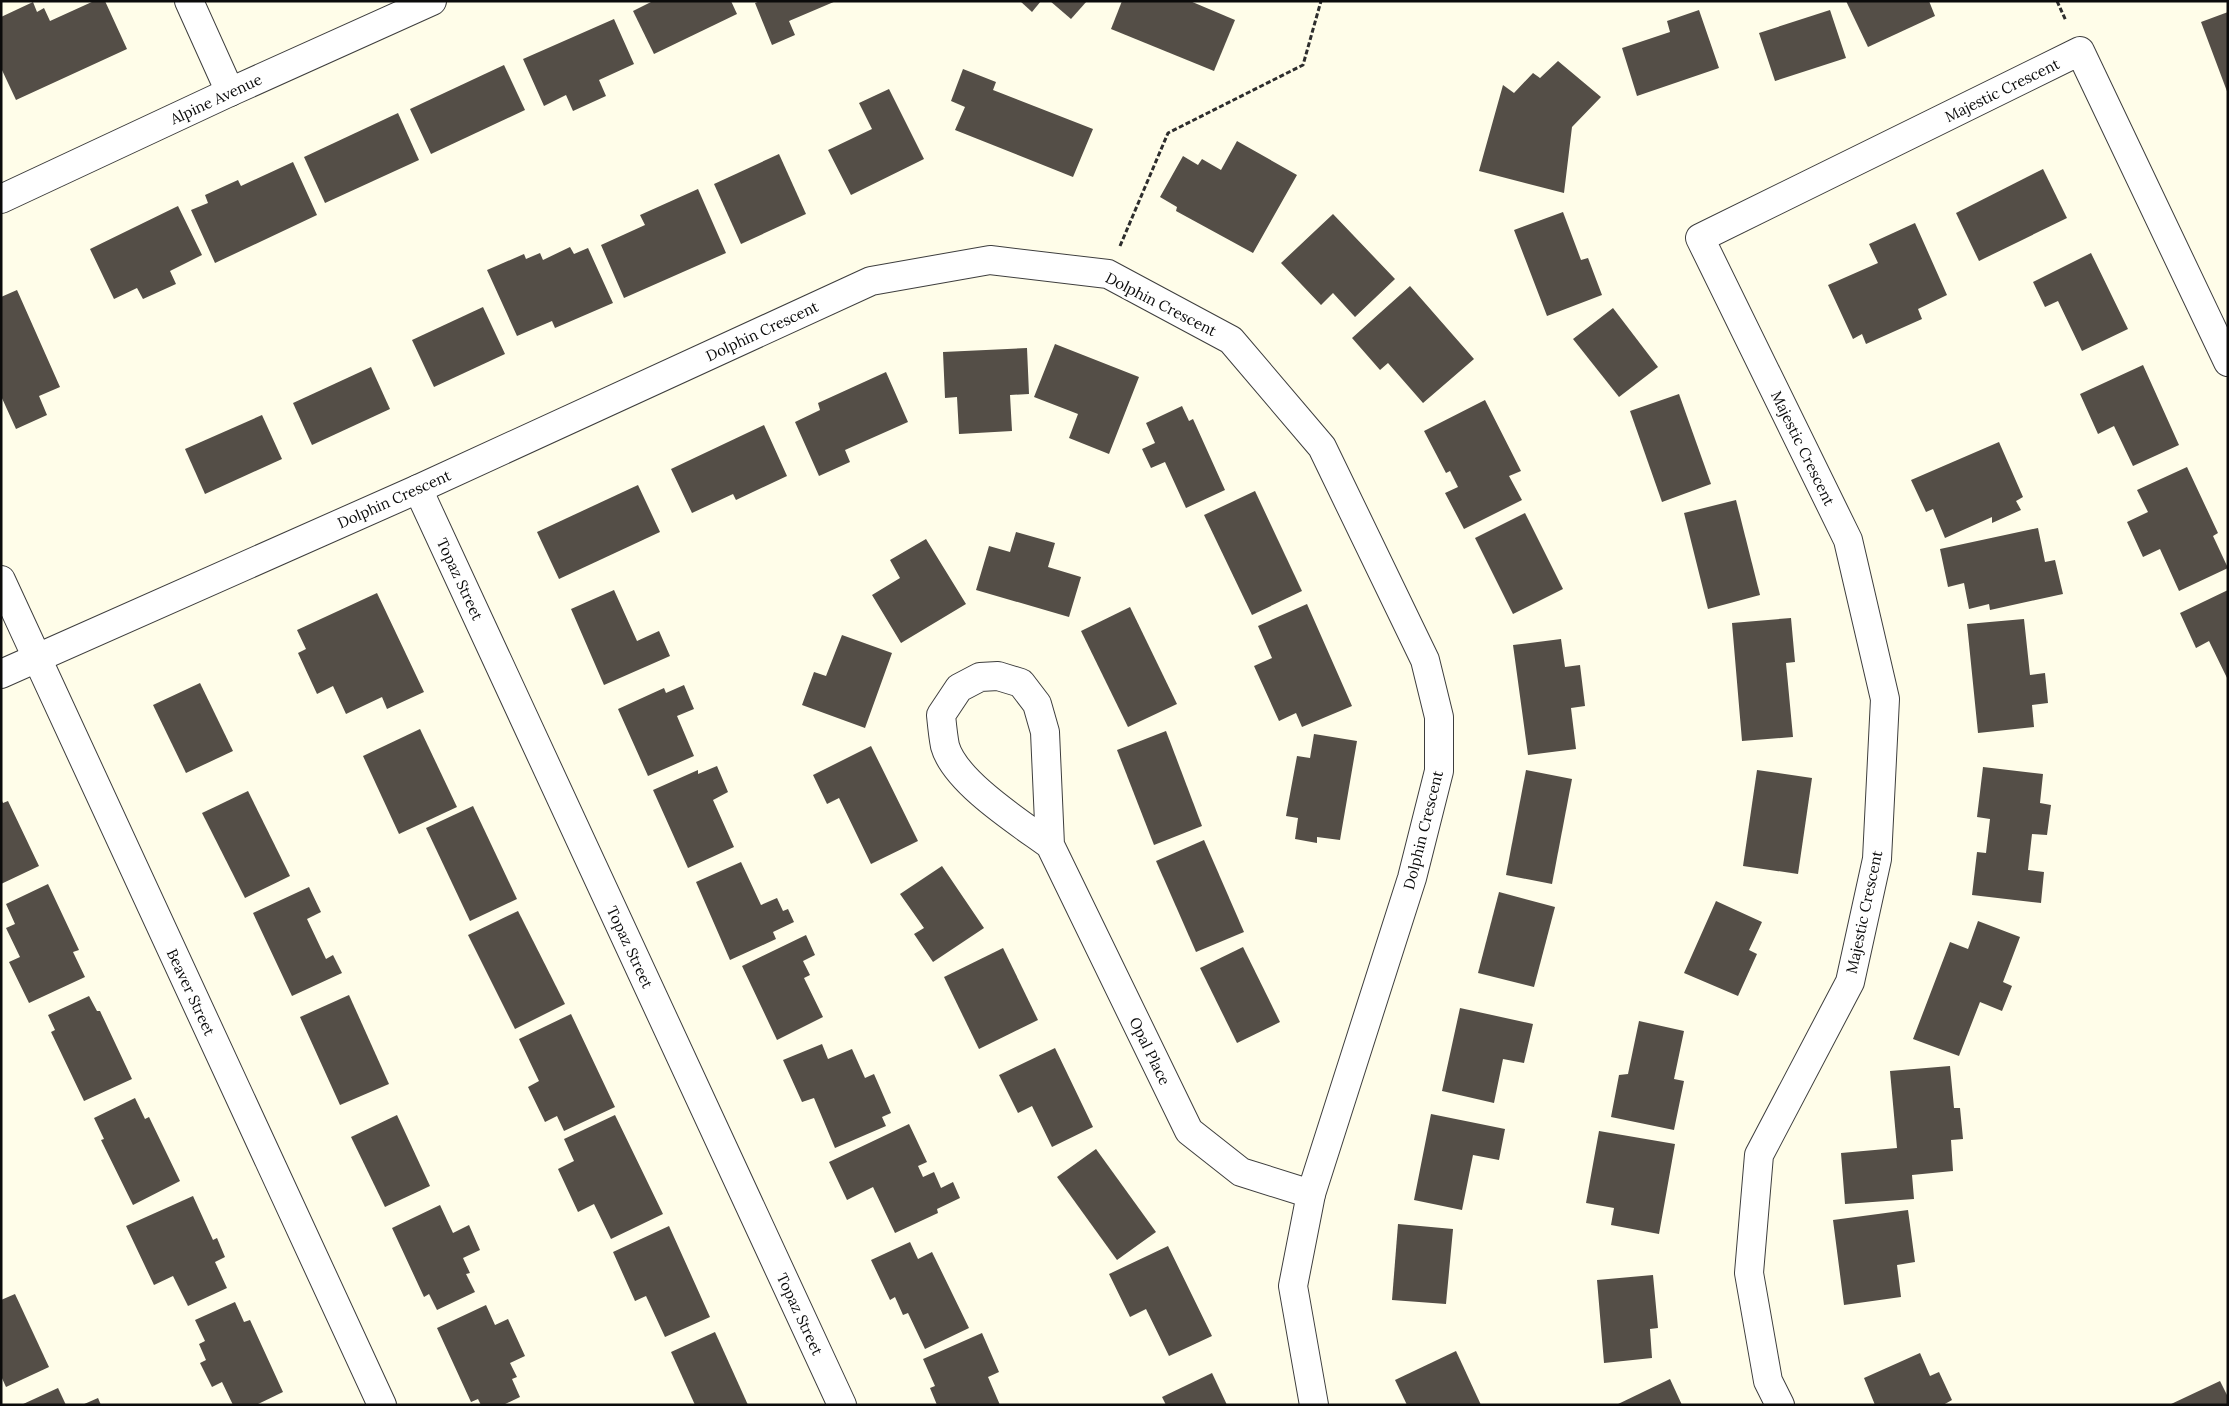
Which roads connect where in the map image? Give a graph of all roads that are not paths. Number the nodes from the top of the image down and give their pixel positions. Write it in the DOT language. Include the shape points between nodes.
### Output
graph roads {
  1 [pos="189,1"];
  2 [pos="432,1"];
  3 [pos="230,92"];
  4 [pos="1,199"];
  5 [pos="2228,362"];
  6 [pos="418,489"];
  7 [pos="1,580"];
  8 [pos="37,658"];
  9 [pos="1,674"];
  10 [pos="1050,845"];
  11 [pos="1311,1194"];
  12 [pos="382,1405"];
  13 [pos="842,1405"];
  14 [pos="1314,1405"];
  15 [pos="1780,1405"];
  1 -- 3 [label="street"];
  2 -- 3 [label="street, Alpine Avenue"];
  3 -- 4 [label="street, Alpine Avenue"];
  5 -- 15 [label="street, Majestic Crescent" via="2080,51 1700,238 1848,540 1885,699 1877,859 1850,982 1760,1155 1749,1273 1768,1381"];
  6 -- 8 [label="street, Dolphin Crescent"];
  6 -- 11 [label="street, Dolphin Crescent" via="871,281 990,260 1108,274 1232,340 1322,447 1426,660 1440,717 1439,771 1412,878"];
  6 -- 13 [label="street, Topaz Street"];
  7 -- 8 [label="street, Beaver Street"];
  8 -- 9 [label="street, Dolphin Crescent"];
  8 -- 12 [label="street, Beaver Street"];
  10 -- 10 [label="street" via="1045,732 1037,704 1021,683 998,676 980,678 959,688 941,715 945,747 958,771 995,804"];
  10 -- 11 [label="street, Opal Place" via="1189,1131 1240,1172"];
  11 -- 14 [label="street, Dolphin Crescent" via="1293,1286"];
}
